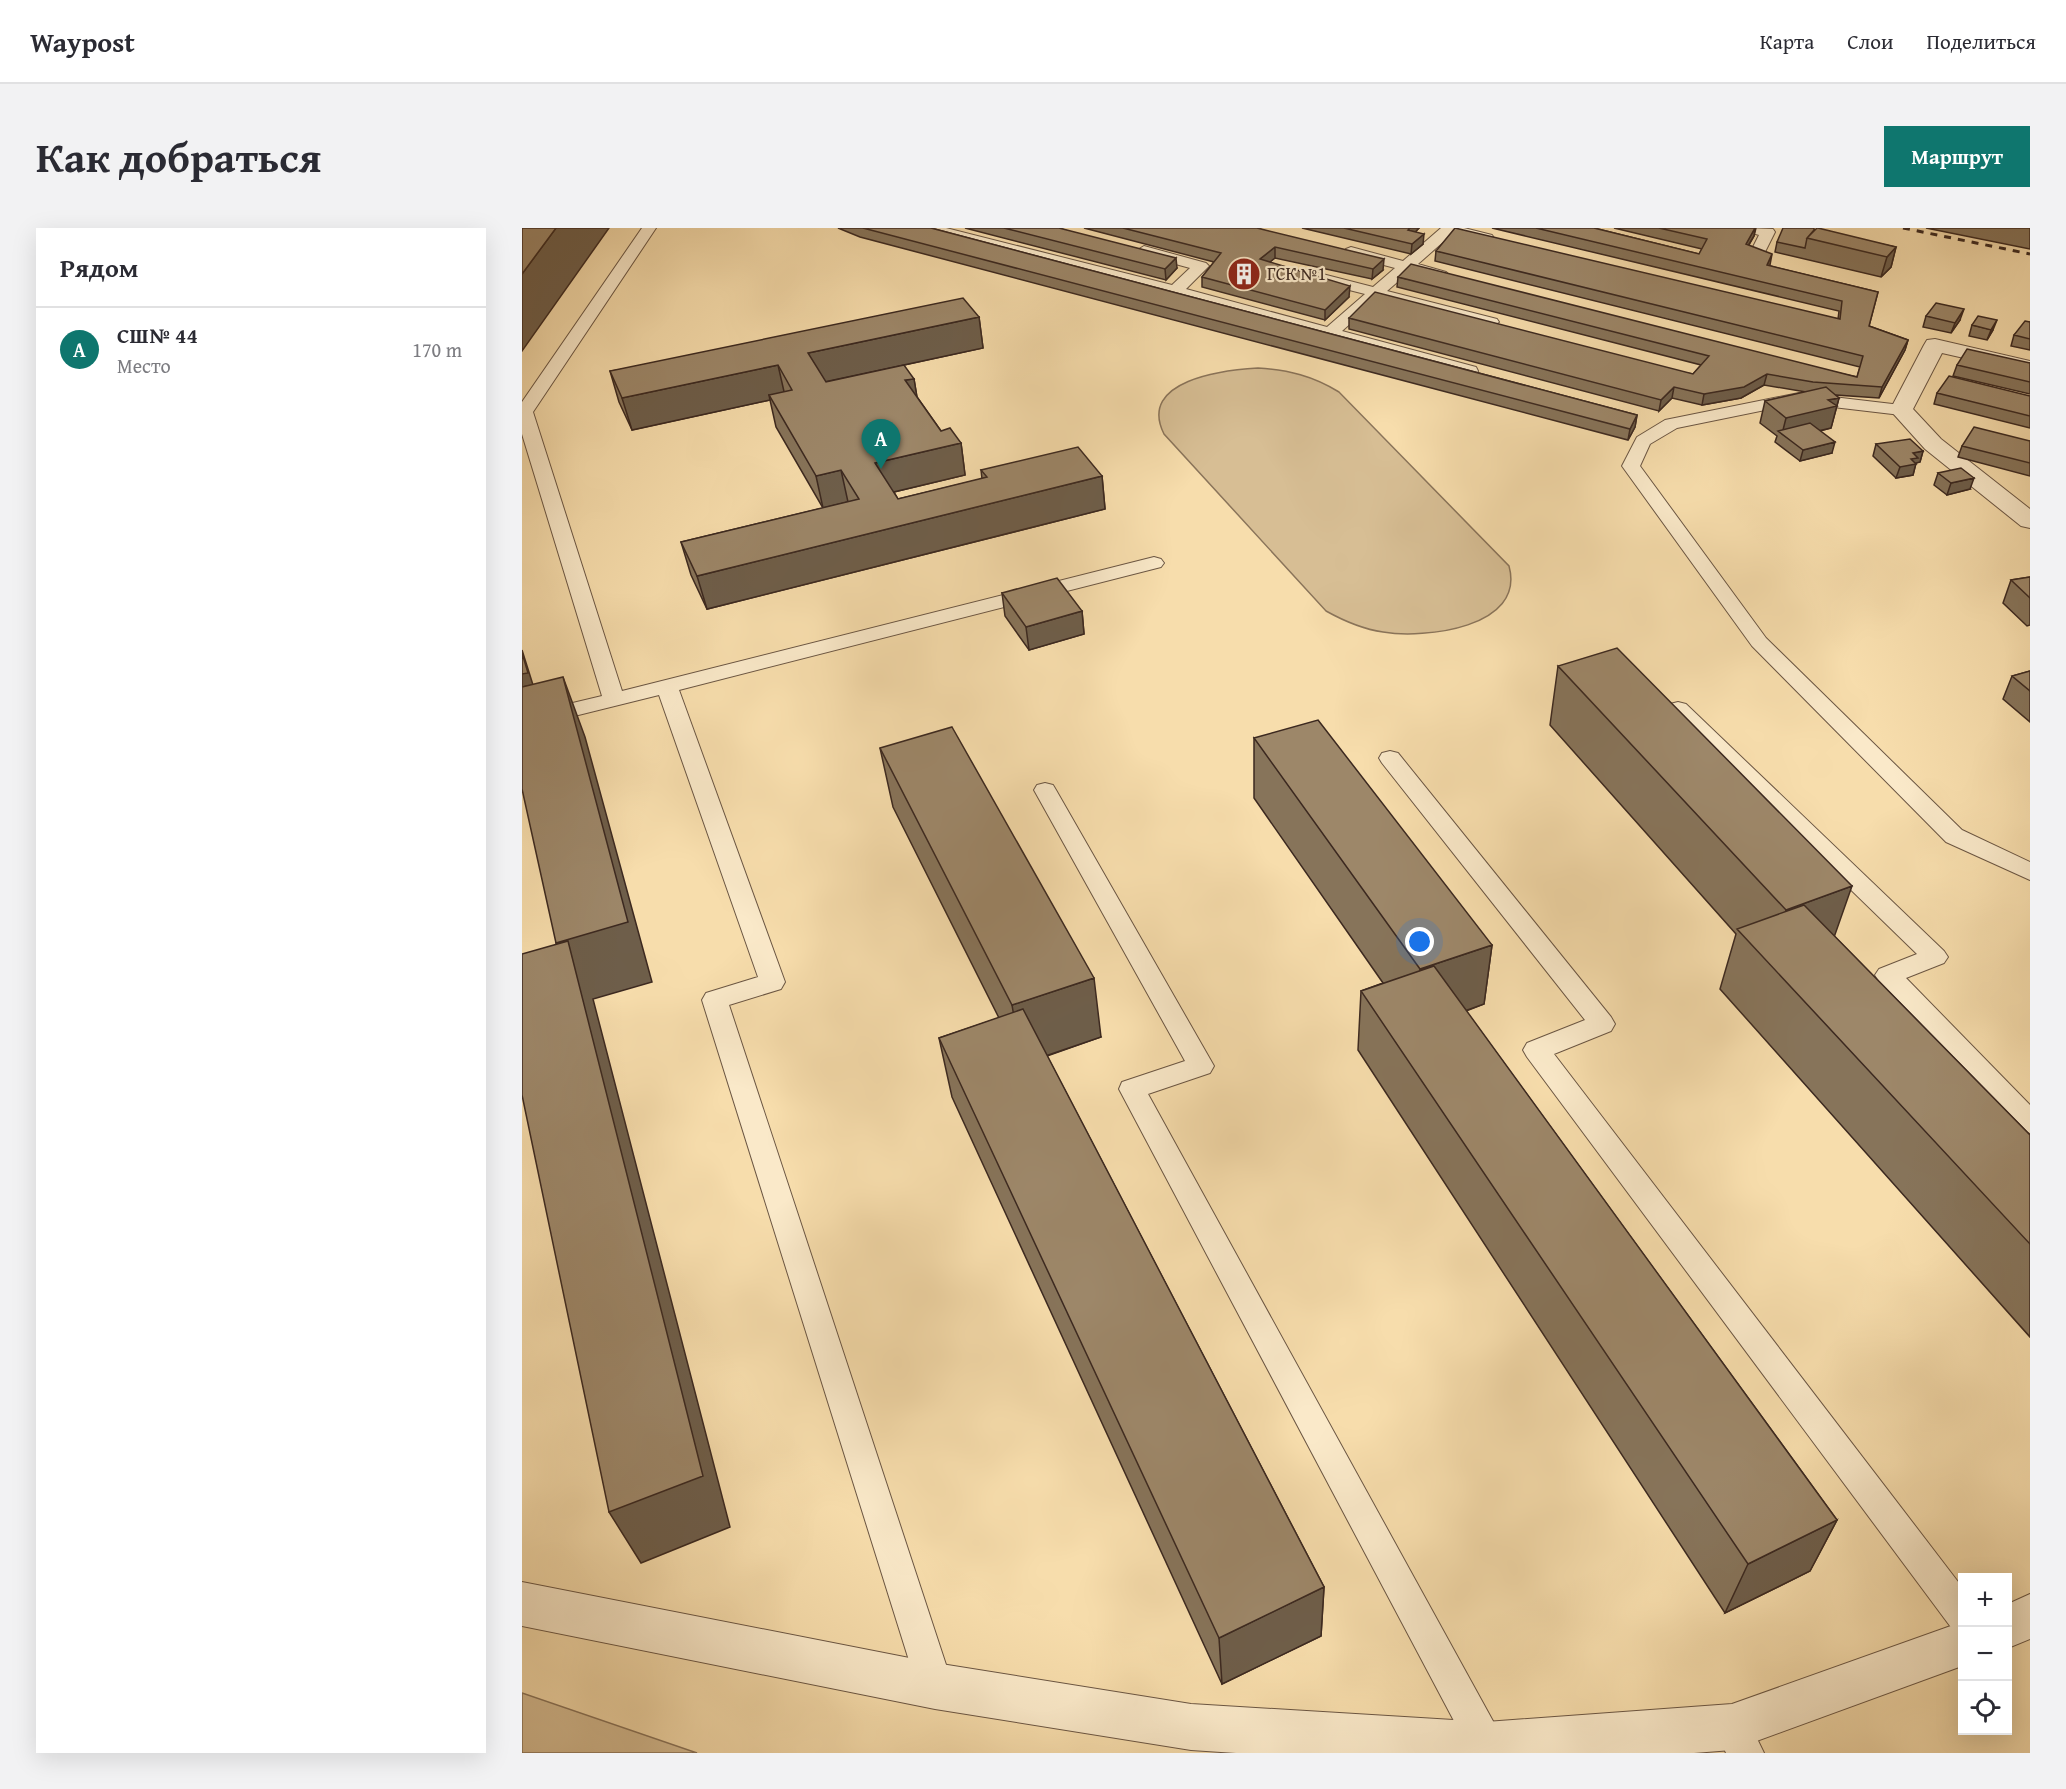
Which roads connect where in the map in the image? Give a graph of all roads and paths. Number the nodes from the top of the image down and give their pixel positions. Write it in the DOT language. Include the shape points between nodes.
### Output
graph roads {
  1 [pos="649,228"];
  2 [pos="928,228"];
  3 [pos="1750,228"];
  4 [pos="1450,229"];
  5 [pos="1506,242"];
  6 [pos="1133,248"];
  7 [pos="1340,250"];
  8 [pos="1758,253"];
  9 [pos="1407,266"];
  10 [pos="1282,269"];
  11 [pos="1452,277"];
  12 [pos="1175,291"];
  13 [pos="1376,292"];
  14 [pos="1502,325"];
  15 [pos="1330,333"];
  16 [pos="2030,367"];
  17 [pos="1488,376"];
  18 [pos="1901,410"];
  19 [pos="523,412"];
  20 [pos="2030,521"];
  21 [pos="1154,563"];
  22 [pos="667,687"];
  23 [pos="614,700"];
  24 [pos="1678,709"];
  25 [pos="522,722"];
  26 [pos="1390,758"];
  27 [pos="1045,790"];
  28 [pos="2030,872"];
  29 [pos="2030,1122"];
  30 [pos="522,1604"];
  31 [pos="1958,1609"];
  32 [pos="2030,1616"];
  33 [pos="2012,1624"];
  34 [pos="1958,1646"];
  35 [pos="935,1686"];
  36 [pos="1739,1740"];
  37 [pos="1486,1745"];
  1 -- 19 [label="lane"];
  2 -- 12 [label="lane"];
  3 -- 8 [label="lane" via="1768,232"];
  4 -- 5 [label="lane"];
  4 -- 9 [label="lane"];
  6 -- 12 [label="lane" via="1201,266"];
  7 -- 9 [label="lane"];
  9 -- 11 [label="lane"];
  9 -- 13 [label="lane"];
  10 -- 13 [label="lane"];
  12 -- 15 [label="lane"];
  13 -- 14 [label="lane"];
  13 -- 15 [label="lane"];
  15 -- 17 [label="lane"];
  16 -- 18 [label="street" via="1935,345"];
  18 -- 20 [label="street" via="1933,444"];
  18 -- 28 [label="lane" via="1799,398 1671,424 1643,441 1631,466 1759,642 1954,836"];
  19 -- 23 [label="lane"];
  21 -- 22 [label="lane"];
  22 -- 23 [label="lane"];
  22 -- 35 [label="lane" via="772,982 715,1000"];
  23 -- 25 [label="lane"];
  24 -- 29 [label="lane" via="1935,957 1888,975"];
  26 -- 31 [label="lane" via="1602,1024 1536,1050"];
  27 -- 37 [label="lane" via="1201,1066 1132,1089"];
  30 -- 35 [label="street"];
  32 -- 33 [label="street"];
  34 -- 36 [label="street"];
  35 -- 37 [label="street" via="1191,1727"];
  36 -- 37 [label="street"];
}
